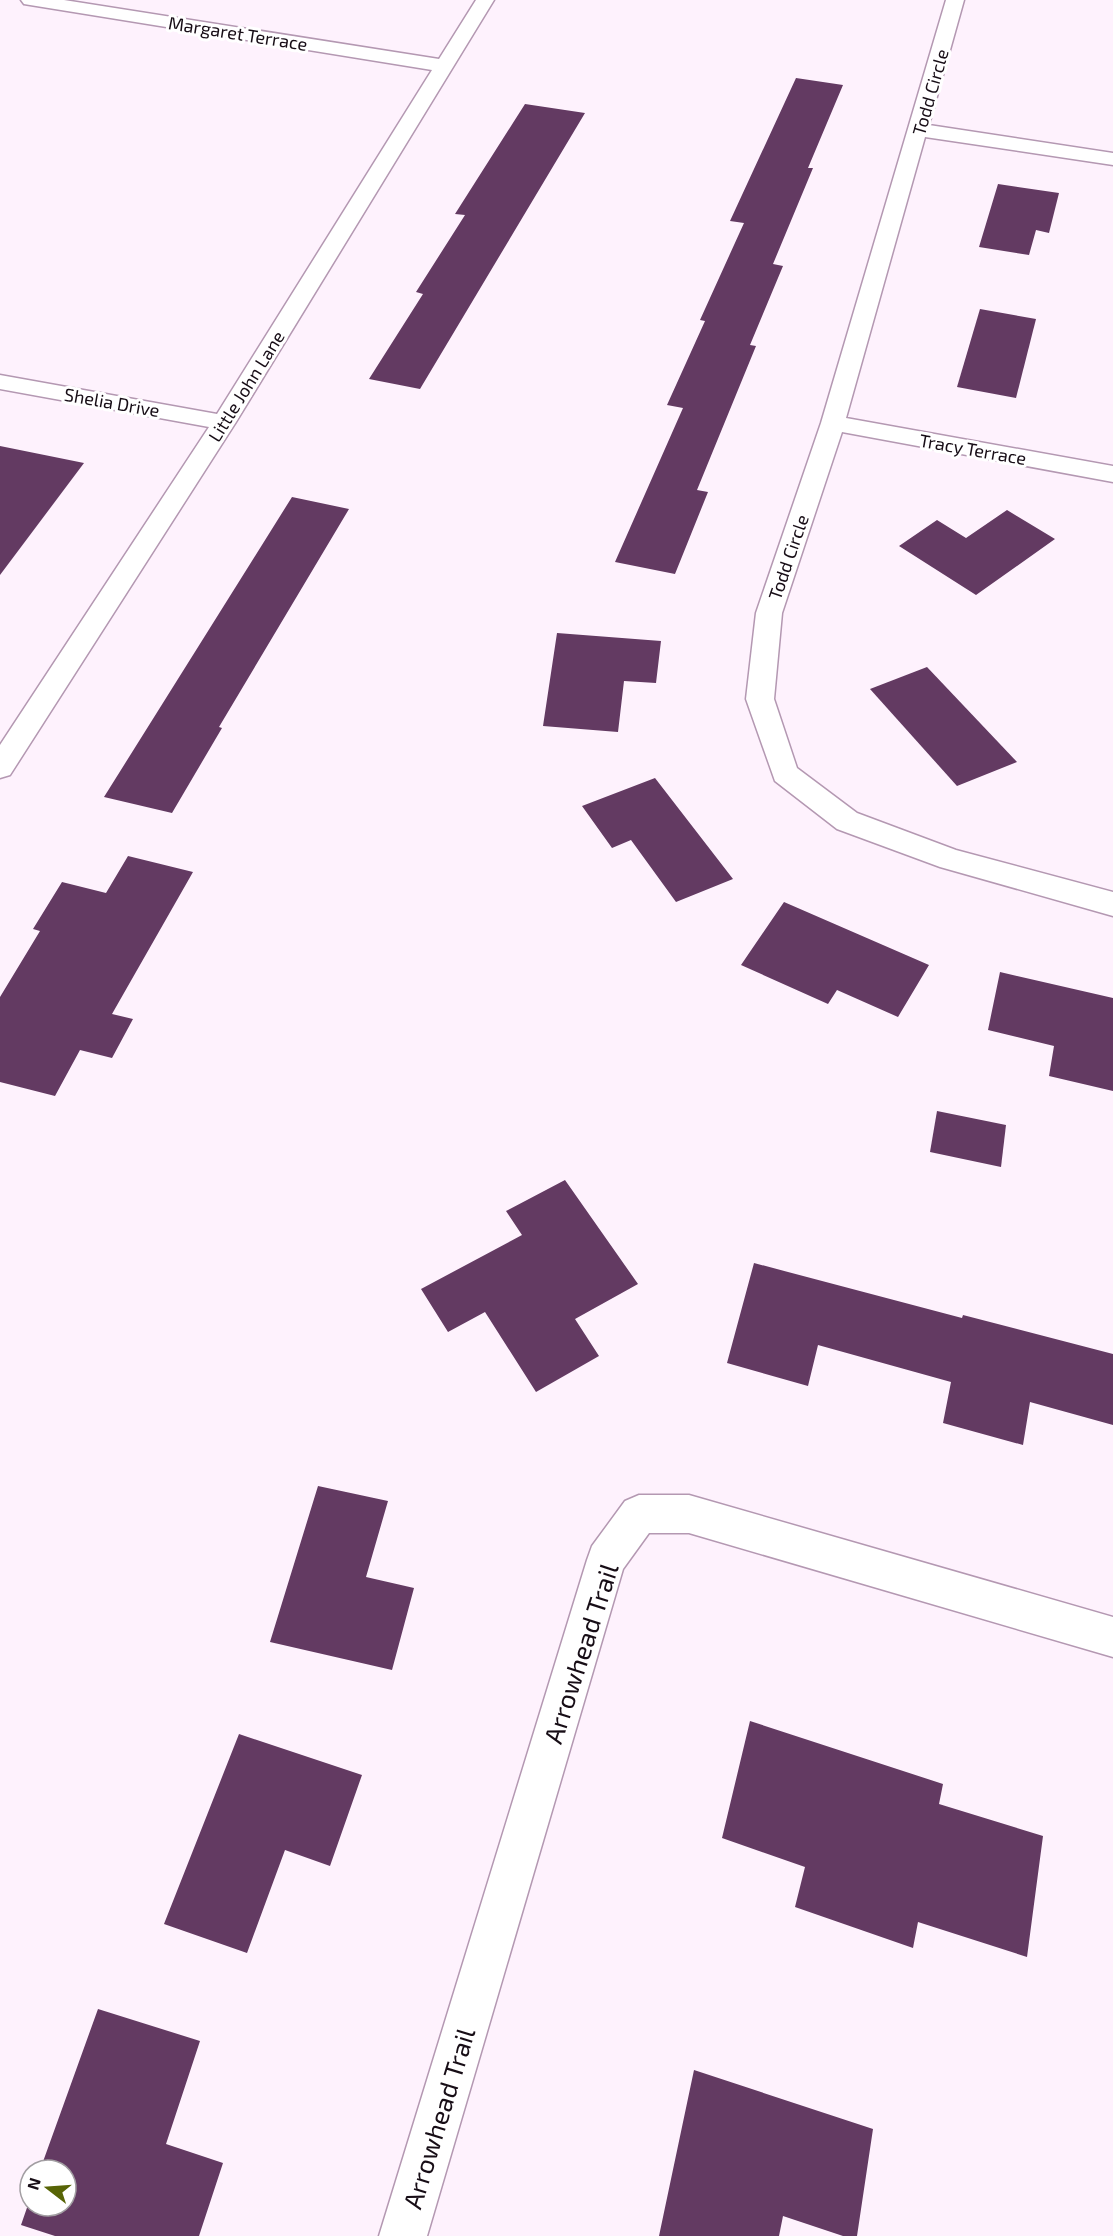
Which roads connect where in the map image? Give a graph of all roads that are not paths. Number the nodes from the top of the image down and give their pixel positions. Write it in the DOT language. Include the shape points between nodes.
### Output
graph roads {
  1 [pos="30,0"];
  2 [pos="485,0"];
  3 [pos="955,0"];
  4 [pos="445,66"];
  5 [pos="919,130"];
  6 [pos="1113,159"];
  7 [pos="0,382"];
  8 [pos="224,422"];
  9 [pos="833,423"];
  10 [pos="1113,474"];
  11 [pos="0,768"];
  12 [pos="1113,904"];
  13 [pos="1113,1637"];
  14 [pos="403,2236"];
  1 -- 4 [label="street, Margaret Terrace"];
  2 -- 4 [label="street, Little John Lane"];
  3 -- 5 [label="street, Todd Circle"];
  4 -- 8 [label="street, Little John Lane"];
  5 -- 6 [label="street"];
  5 -- 9 [label="street, Todd Circle"];
  7 -- 8 [label="street, Shelia Drive"];
  8 -- 11 [label="street, Little John Lane"];
  9 -- 10 [label="street, Tracy Terrace"];
  9 -- 12 [label="street, Todd Circle" via="769,613 760,699 785,774 847,821 950,860"];
  13 -- 14 [label="street, Arrowhead Trail" via="688,1514 639,1514 606,1560"];
}
